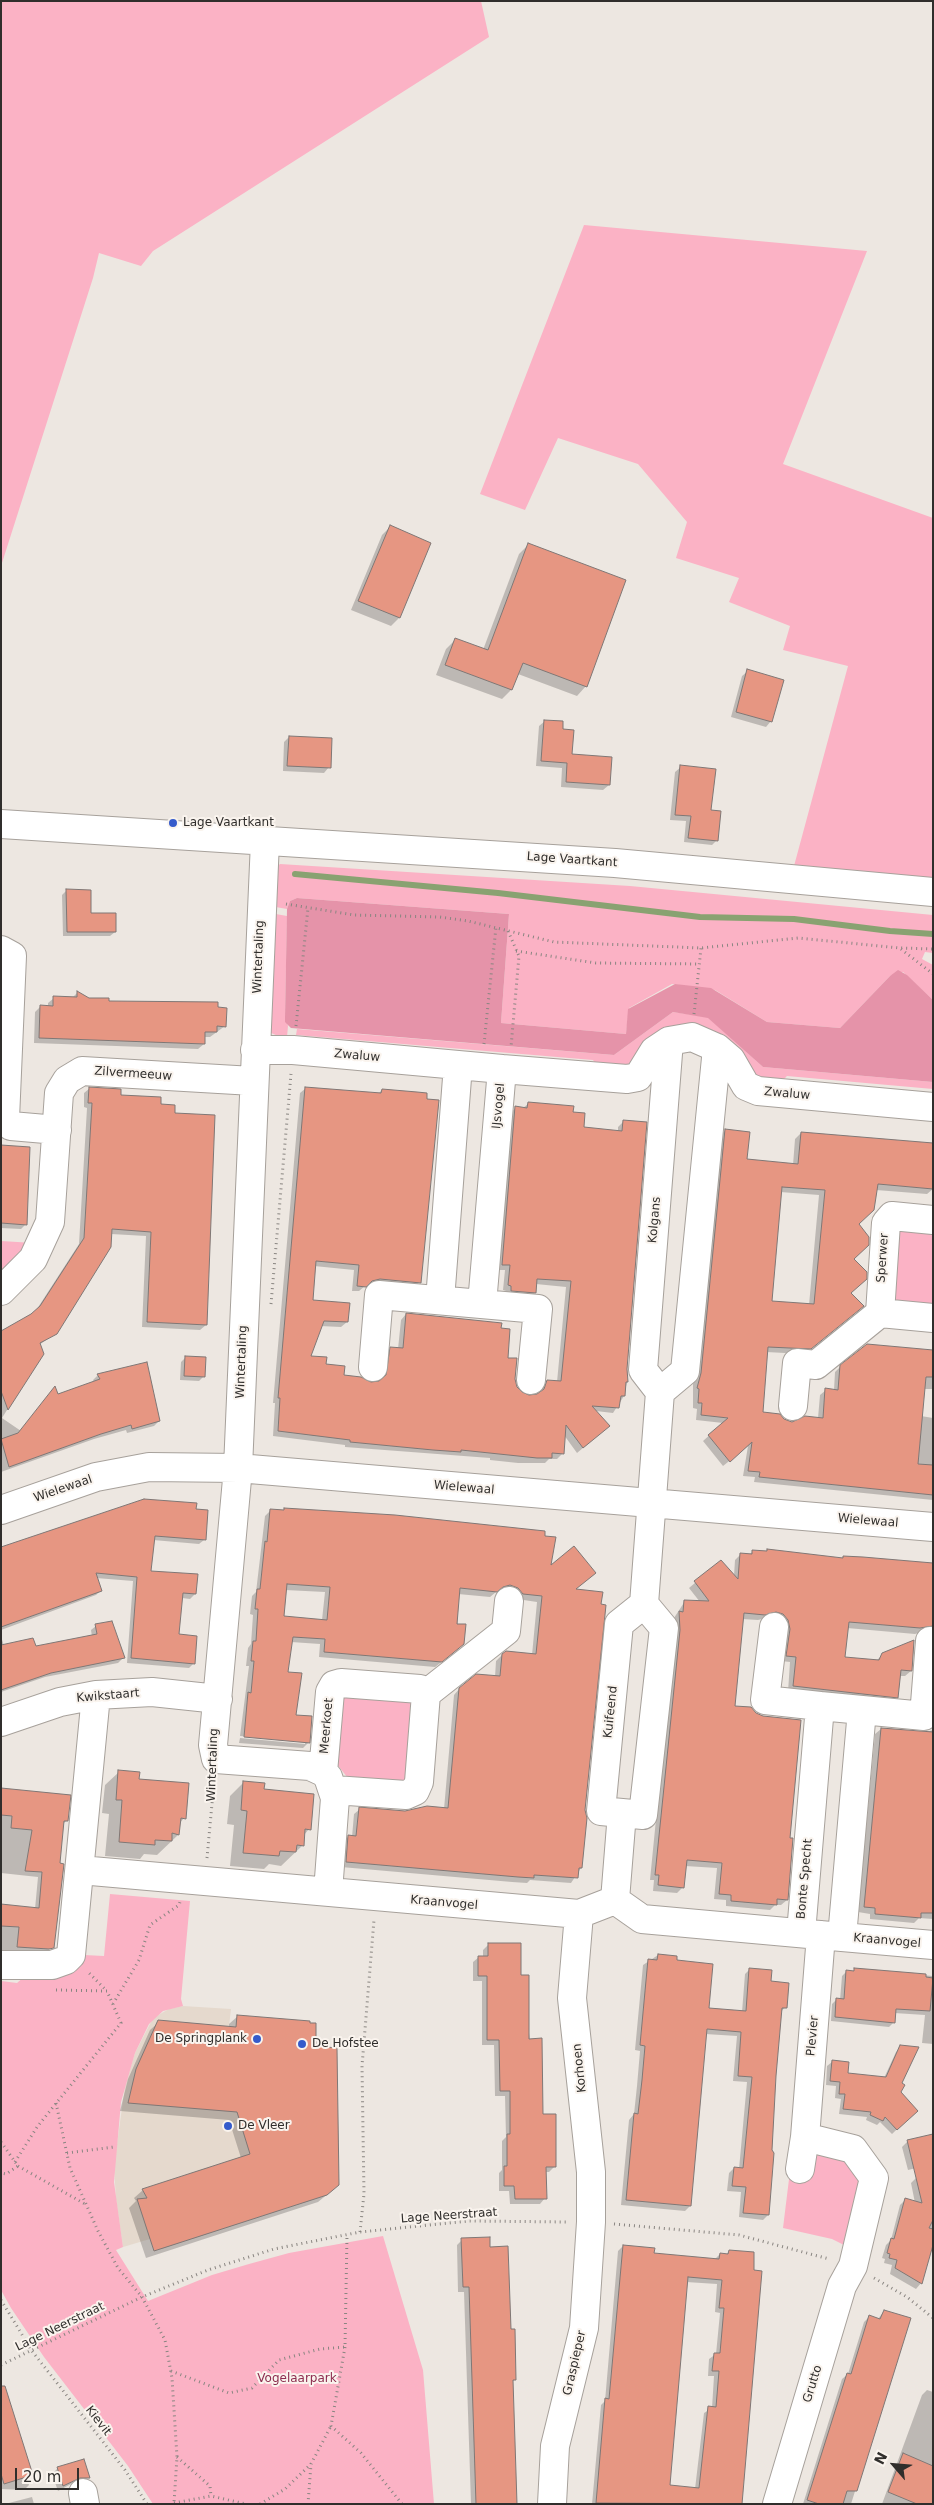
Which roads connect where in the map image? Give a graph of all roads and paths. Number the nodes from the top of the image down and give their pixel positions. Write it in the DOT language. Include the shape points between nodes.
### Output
graph roads {
  1 [pos="1,824"];
  2 [pos="265,841"];
  3 [pos="933,892"];
  4 [pos="261,900"];
  5 [pos="308,908"];
  6 [pos="496,927"];
  7 [pos="508,931"];
  8 [pos="701,948"];
  9 [pos="900,948"];
  10 [pos="933,949"];
  11 [pos="1,950"];
  12 [pos="516,952"];
  13 [pos="700,964"];
  14 [pos="933,974"];
  15 [pos="680,1039"];
  16 [pos="717,1048"];
  17 [pos="256,1050"];
  18 [pos="293,1050"];
  19 [pos="488,1067"];
  20 [pos="253,1081"];
  21 [pos="933,1107"];
  22 [pos="57,1130"];
  23 [pos="933,1220"];
  24 [pos="1,1291"];
  25 [pos="440,1300"];
  26 [pos="482,1304"];
  27 [pos="880,1312"];
  28 [pos="271,1314"];
  29 [pos="933,1318"];
  30 [pos="373,1367"];
  31 [pos="532,1380"];
  32 [pos="660,1392"];
  33 [pos="793,1406"];
  34 [pos="238,1468"];
  35 [pos="653,1504"];
  36 [pos="1,1510"];
  37 [pos="933,1527"];
  38 [pos="509,1601"];
  39 [pos="644,1604"];
  40 [pos="774,1627"];
  41 [pos="930,1641"];
  42 [pos="426,1694"];
  43 [pos="96,1695"];
  44 [pos="218,1699"];
  45 [pos="820,1706"];
  46 [pos="862,1710"];
  47 [pos="1,1722"];
  48 [pos="216,1759"];
  49 [pos="328,1781"];
  50 [pos="622,1813"];
  51 [pos="80,1870"];
  52 [pos="213,1884"];
  53 [pos="332,1896"];
  54 [pos="376,1897"];
  55 [pos="615,1900"];
  56 [pos="579,1914"];
  57 [pos="821,1935"];
  58 [pos="933,1945"];
  59 [pos="1,1965"];
  60 [pos="107,1991"];
  61 [pos="113,2005"];
  62 [pos="56,2102"];
  63 [pos="805,2136"];
  64 [pos="1,2142"];
  65 [pos="114,2147"];
  66 [pos="67,2153"];
  67 [pos="15,2162"];
  68 [pos="18,2166"];
  69 [pos="800,2169"];
  70 [pos="1,2173"];
  71 [pos="86,2204"];
  72 [pos="591,2222"];
  73 [pos="360,2232"];
  74 [pos="347,2235"];
  75 [pos="853,2266"];
  76 [pos="142,2297"];
  77 [pos="1,2300"];
  78 [pos="933,2318"];
  79 [pos="344,2347"];
  80 [pos="32,2350"];
  81 [pos="1,2365"];
  82 [pos="171,2371"];
  83 [pos="331,2426"];
  84 [pos="177,2457"];
  85 [pos="311,2464"];
  86 [pos="211,2496"];
  87 [pos="173,2503"];
  88 [pos="147,2504"];
  89 [pos="246,2504"];
  90 [pos="260,2504"];
  91 [pos="308,2504"];
  92 [pos="402,2504"];
  93 [pos="552,2504"];
  94 [pos="777,2504"];
  1 -- 2 [label="street, Lage Vaartkant"];
  2 -- 3 [label="street, Lage Vaartkant" via="615,863"];
  2 -- 4 [label="street, Wintertaling"];
  4 -- 5 [label="path"];
  4 -- 17 [label="street, Wintertaling"];
  5 -- 6 [label="path" via="354,915 440,917"];
  5 -- 18 [label="path"];
  6 -- 7 [label="path"];
  6 -- 19 [label="path"];
  7 -- 8 [label="path" via="554,942"];
  7 -- 12 [label="path"];
  8 -- 9 [label="path" via="798,938"];
  8 -- 13 [label="path"];
  9 -- 10 [label="path"];
  9 -- 14 [label="path"];
  11 -- 22 [label="street" via="12,956 5,1119 11,1126"];
  12 -- 13 [label="path" via="596,963"];
  12 -- 19 [label="path" via="519,956"];
  13 -- 15 [label="path"];
  15 -- 16 [label="street, Zwaluw"];
  15 -- 19 [label="street, Zwaluw" via="654,1051 638,1077 627,1079"];
  15 -- 32 [label="street, Kolgans" via="643,1370"];
  16 -- 21 [label="street, Zwaluw" via="730,1060 746,1086 758,1091"];
  16 -- 32 [label="street" via="685,1371"];
  17 -- 18 [label="street, Zwaluw"];
  17 -- 20 [label="street, Wintertaling"];
  18 -- 19 [label="street, Zwaluw"];
  18 -- 28 [label="path"];
  19 -- 25 [label="street"];
  19 -- 26 [label="street, IJsvogel"];
  20 -- 22 [label="street, Zilvermeeuw" via="82,1071 66,1080 59,1093"];
  20 -- 34 [label="street, Wintertaling"];
  22 -- 24 [label="street, Zilvermeeuw" via="50,1222 33,1259"];
  23 -- 27 [label="street, Sperwer" via="892,1216 886,1223"];
  25 -- 26 [label="street"];
  25 -- 30 [label="street" via="379,1295"];
  26 -- 31 [label="street" via="538,1309"];
  27 -- 29 [label="street"];
  27 -- 33 [label="street" via="816,1365 797,1363"];
  32 -- 35 [label="street"];
  34 -- 35 [label="street, Wielewaal"];
  34 -- 36 [label="street, Wielewaal" via="149,1467 96,1477"];
  34 -- 44 [label="street, Wintertaling"];
  35 -- 37 [label="street, Wielewaal"];
  35 -- 39 [label="street"];
  38 -- 42 [label="street" via="506,1631"];
  39 -- 50 [label="street, Kuifeend" via="664,1628 643,1815"];
  39 -- 50 [label="street, Kuifeend" via="619,1624 601,1811"];
  40 -- 45 [label="street" via="766,1700"];
  41 -- 46 [label="street" via="924,1716"];
  42 -- 49 [label="street, Meerkoet" via="419,1782 415,1792 406,1796"];
  42 -- 49 [label="street, Meerkoet" via="420,1689 341,1682 334,1685 330,1692"];
  43 -- 44 [label="street, Kwikstaart" via="152,1692"];
  43 -- 47 [label="street, Kwikstaart" via="60,1702"];
  43 -- 51 [label="street"];
  44 -- 48 [label="street, Wintertaling" via="213,1746"];
  45 -- 46 [label="street"];
  45 -- 57 [label="street, Bonte Specht"];
  46 -- 57 [label="street"];
  48 -- 49 [label="street, Meerkoet" via="310,1766"];
  48 -- 52 [label="path, Wintertaling"];
  49 -- 53 [label="street, Meerkoet"];
  50 -- 55 [label="street"];
  51 -- 52 [label="street, Kraanvogel"];
  51 -- 59 [label="street" via="71,1955 52,1965"];
  52 -- 53 [label="street, Kraanvogel"];
  52 -- 61 [label="path, Wintertaling" via="150,1925 139,1960"];
  53 -- 54 [label="street, Kraanvogel"];
  54 -- 56 [label="street, Kraanvogel"];
  54 -- 73 [label="path" via="362,2066 364,2194"];
  55 -- 56 [label="street, Kraanvogel"];
  55 -- 57 [label="street, Kraanvogel" via="642,1918"];
  56 -- 72 [label="street, Korhoen" via="572,1998 591,2172"];
  57 -- 58 [label="street, Kraanvogel"];
  57 -- 63 [label="street, Plevier"];
  60 -- 61 [label="path"];
  61 -- 62 [label="path" via="121,2023"];
  62 -- 66 [label="path"];
  62 -- 67 [label="path"];
  63 -- 69 [label="street, Plevier"];
  63 -- 75 [label="street" via="853,2148 874,2178"];
  64 -- 67 [label="path"];
  65 -- 66 [label="path"];
  66 -- 71 [label="path"];
  67 -- 68 [label="path"];
  68 -- 70 [label="path" via="6,2174"];
  68 -- 71 [label="path"];
  71 -- 76 [label="path" via="118,2268"];
  72 -- 73 [label="path, Lage Neerstraat" via="468,2221"];
  72 -- 75 [label="path, Lage Neerstraat" via="739,2235"];
  72 -- 93 [label="street, Graspieper" via="584,2328 555,2446"];
  73 -- 74 [label="path, Lage Neerstraat"];
  74 -- 76 [label="path, Lage Neerstraat" via="274,2249 208,2270"];
  74 -- 79 [label="path"];
  75 -- 78 [label="path, Lage Neerstraat" via="907,2297"];
  75 -- 94 [label="street, Grutto" via="842,2286"];
  76 -- 80 [label="path, Lage Neerstraat"];
  76 -- 82 [label="path" via="165,2340"];
  77 -- 80 [label="path, Kievit"];
  79 -- 82 [label="path" via="320,2349 279,2360 252,2388 229,2393"];
  79 -- 83 [label="path"];
  80 -- 81 [label="path, Lage Neerstraat"];
  80 -- 88 [label="path, Kievit" via="125,2470"];
  82 -- 84 [label="path"];
  83 -- 85 [label="path"];
  83 -- 92 [label="path" via="361,2453"];
  84 -- 86 [label="path" via="210,2486"];
  84 -- 87 [label="path"];
  85 -- 90 [label="path" via="285,2489"];
  85 -- 91 [label="path"];
  86 -- 87 [label="path"];
  86 -- 89 [label="path"];
}
